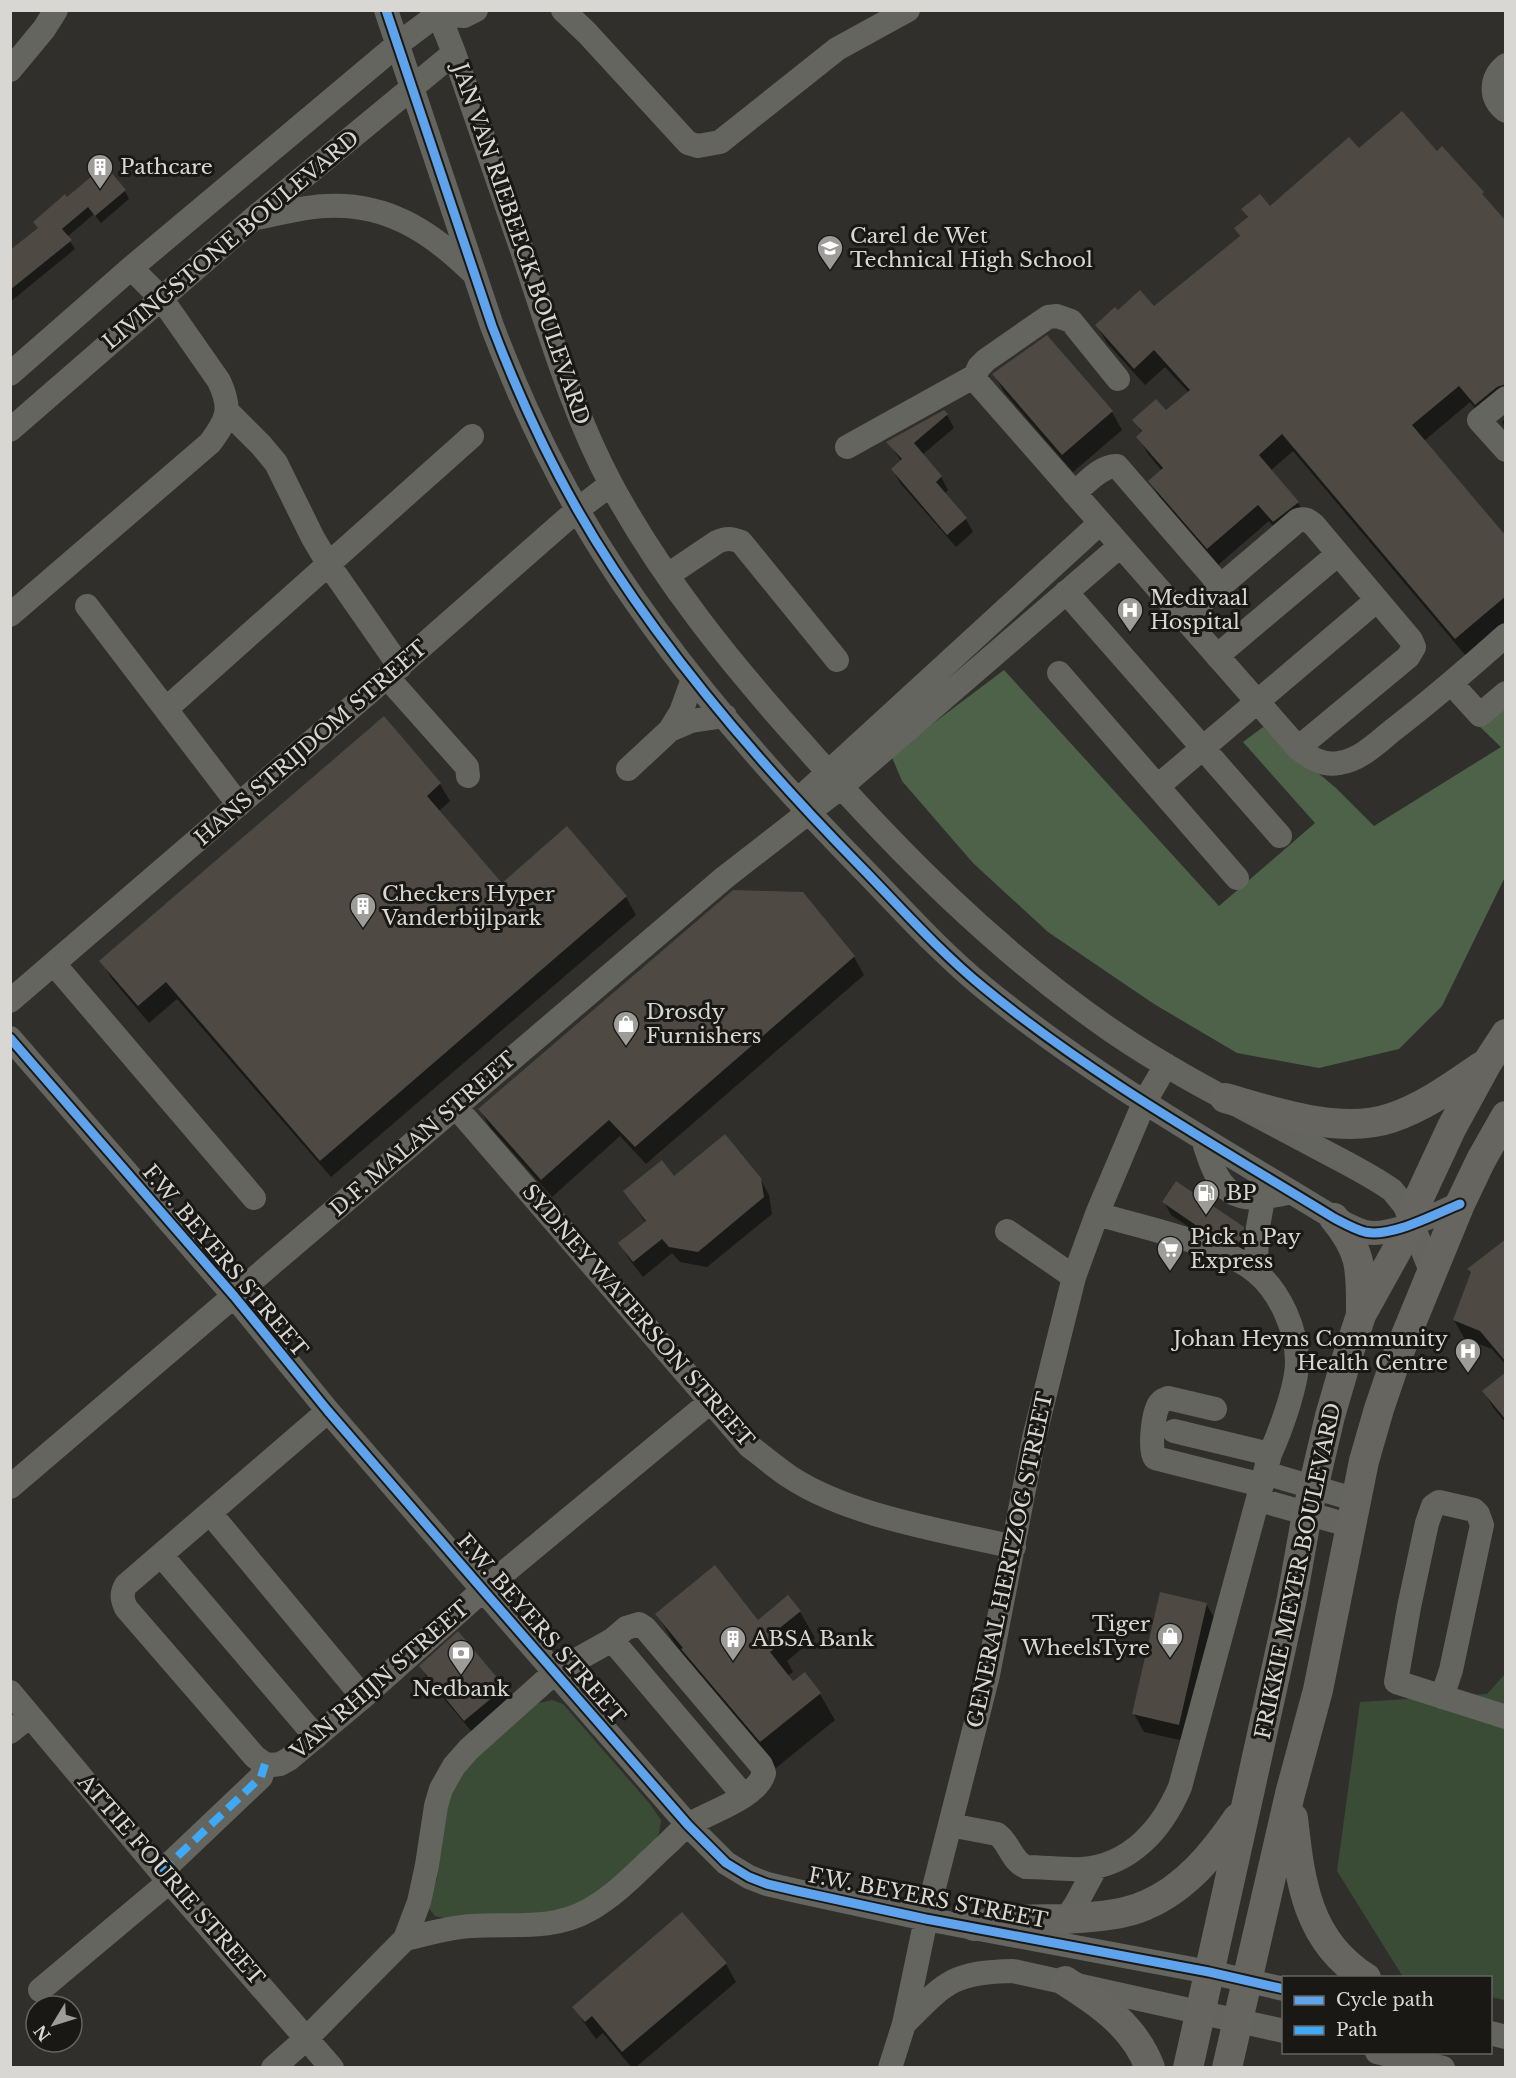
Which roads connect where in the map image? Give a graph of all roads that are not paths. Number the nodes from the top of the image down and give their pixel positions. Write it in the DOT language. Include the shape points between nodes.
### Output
graph roads {
  1 [pos="56,10"];
  2 [pos="386,10"];
  3 [pos="563,10"];
  4 [pos="908,10"];
  5 [pos="437,12"];
  6 [pos="470,13"];
  7 [pos="398,44"];
  8 [pos="454,53"];
  9 [pos="1506,65"];
  10 [pos="10,70"];
  11 [pos="412,86"];
  12 [pos="1505,111"];
  13 [pos="254,218"];
  14 [pos="131,268"];
  15 [pos="475,275"];
  16 [pos="161,298"];
  17 [pos="10,374"];
  18 [pos="975,376"];
  19 [pos="1118,379"];
  20 [pos="1506,398"];
  21 [pos="228,412"];
  22 [pos="10,430"];
  23 [pos="472,436"];
  24 [pos="847,447"];
  25 [pos="1506,450"];
  26 [pos="611,484"];
  27 [pos="1074,493"];
  28 [pos="577,510"];
  29 [pos="1100,523"];
  30 [pos="1120,546"];
  31 [pos="1338,554"];
  32 [pos="329,565"];
  33 [pos="668,575"];
  34 [pos="1220,585"];
  35 [pos="1066,592"];
  36 [pos="1377,600"];
  37 [pos="87,606"];
  38 [pos="10,615"];
  39 [pos="1183,618"];
  40 [pos="1506,635"];
  41 [pos="1217,656"];
  42 [pos="837,660"];
  43 [pos="393,672"];
  44 [pos="1059,673"];
  45 [pos="693,679"];
  46 [pos="1451,683"];
  47 [pos="1506,693"];
  48 [pos="1256,701"];
  49 [pos="166,709"];
  50 [pos="725,716"];
  51 [pos="670,730"];
  52 [pos="1203,748"];
  53 [pos="1298,748"];
  54 [pos="628,769"];
  55 [pos="468,776"];
  56 [pos="835,780"];
  57 [pos="1158,786"];
  58 [pos="239,805"];
  59 [pos="803,807"];
  60 [pos="1280,836"];
  61 [pos="1237,878"];
  62 [pos="54,964"];
  63 [pos="10,1001"];
  64 [pos="1506,1034"];
  65 [pos="10,1038"];
  66 [pos="1487,1063"];
  67 [pos="1166,1065"];
  68 [pos="1225,1098"];
  69 [pos="1144,1103"];
  70 [pos="455,1106"];
  71 [pos="1506,1116"];
  72 [pos="1203,1139"];
  73 [pos="1291,1192"];
  74 [pos="254,1198"];
  75 [pos="1263,1199"];
  76 [pos="1460,1204"];
  77 [pos="1097,1214"];
  78 [pos="1334,1218"];
  79 [pos="1412,1223"];
  80 [pos="1007,1231"];
  81 [pos="1255,1271"];
  82 [pos="1431,1271"];
  83 [pos="1074,1277"];
  84 [pos="234,1296"];
  85 [pos="1361,1315"];
  86 [pos="710,1402"];
  87 [pos="1215,1409"];
  88 [pos="328,1411"];
  89 [pos="1174,1431"];
  90 [pos="1264,1478"];
  91 [pos="10,1487"];
  92 [pos="1310,1501"];
  93 [pos="210,1513"];
  94 [pos="1355,1513"];
  95 [pos="1014,1547"];
  96 [pos="161,1555"];
  97 [pos="483,1590"];
  98 [pos="612,1640"];
  99 [pos="555,1672"];
  100 [pos="10,1692"];
  101 [pos="363,1697"];
  102 [pos="1442,1697"];
  103 [pos="30,1716"];
  104 [pos="1506,1717"];
  105 [pos="10,1732"];
  106 [pos="316,1737"];
  107 [pos="266,1764"];
  108 [pos="1290,1794"];
  109 [pos="744,1796"];
  110 [pos="1246,1807"];
  111 [pos="688,1825"];
  112 [pos="950,1825"];
  113 [pos="1096,1867"];
  114 [pos="165,1877"];
  115 [pos="926,1919"];
  116 [pos="1066,1919"];
  117 [pos="974,1926"];
  118 [pos="405,1939"];
  119 [pos="1209,1972"];
  120 [pos="1365,1976"];
  121 [pos="1065,1981"];
  122 [pos="1248,1982"];
  123 [pos="1282,1989"];
  124 [pos="40,1990"];
  125 [pos="1201,2013"];
  126 [pos="1238,2021"];
  127 [pos="904,2024"];
  128 [pos="1282,2031"];
  129 [pos="307,2038"];
  130 [pos="1386,2054"];
  131 [pos="273,2067"];
  132 [pos="332,2067"];
  133 [pos="890,2067"];
  134 [pos="1150,2067"];
  135 [pos="1188,2067"];
  136 [pos="1227,2067"];
  137 [pos="1443,2067"];
  1 -- 10 [label="street"];
  2 -- 7 [label="street"];
  3 -- 4 [label="street" via="688,143 698,146 720,142 814,65"];
  5 -- 6 [label="street"];
  5 -- 7 [label="street, LIVINGSTONE BOULEVARD"];
  5 -- 8 [label="street, JAN VAN RIEBEECK BOULEVARD"];
  6 -- 8 [label="street"];
  7 -- 11 [label="street"];
  7 -- 14 [label="street, LIVINGSTONE BOULEVARD"];
  8 -- 11 [label="street, LIVINGSTONE BOULEVARD"];
  8 -- 26 [label="street, JAN VAN RIEBEECK BOULEVARD" via="558,361"];
  9 -- 12 [label="street" via="1492,87"];
  11 -- 13 [label="street, LIVINGSTONE BOULEVARD"];
  11 -- 15 [label="street"];
  13 -- 15 [label="street" via="325,206 361,208 398,218 424,232 446,246"];
  13 -- 16 [label="street, LIVINGSTONE BOULEVARD"];
  14 -- 16 [label="street"];
  14 -- 17 [label="street, LIVINGSTONE BOULEVARD"];
  15 -- 28 [label="street" via="507,366"];
  16 -- 21 [label="street" via="219,381"];
  16 -- 22 [label="street, LIVINGSTONE BOULEVARD"];
  18 -- 19 [label="street" via="986,360 1048,318 1058,316 1071,321"];
  18 -- 24 [label="street"];
  18 -- 27 [label="street"];
  20 -- 25 [label="street" via="1479,420"];
  21 -- 32 [label="street" via="276,463"];
  21 -- 38 [label="street" via="210,443"];
  23 -- 32 [label="street"];
  26 -- 28 [label="street, HANS STRIJDOM STREET"];
  26 -- 33 [label="street, JAN VAN RIEBEECK BOULEVARD"];
  27 -- 29 [label="street"];
  27 -- 34 [label="street" via="1104,469 1117,466"];
  28 -- 43 [label="street, HANS STRIJDOM STREET"];
  28 -- 45 [label="street"];
  29 -- 30 [label="street"];
  29 -- 56 [label="street"];
  30 -- 35 [label="street"];
  30 -- 39 [label="street"];
  31 -- 34 [label="street" via="1314,525 1303,518"];
  31 -- 36 [label="street"];
  31 -- 41 [label="street"];
  32 -- 43 [label="street"];
  32 -- 49 [label="street"];
  33 -- 42 [label="street" via="725,538 741,542"];
  33 -- 56 [label="street, JAN VAN RIEBEECK BOULEVARD" via="766,703"];
  34 -- 39 [label="street"];
  35 -- 52 [label="street"];
  35 -- 56 [label="street"];
  36 -- 48 [label="street"];
  36 -- 53 [label="street" via="1411,640 1412,652"];
  37 -- 49 [label="street"];
  39 -- 41 [label="street"];
  40 -- 46 [label="street"];
  41 -- 48 [label="street"];
  43 -- 55 [label="street" via="429,726 467,767"];
  43 -- 58 [label="street, HANS STRIJDOM STREET"];
  44 -- 57 [label="street"];
  45 -- 50 [label="street"];
  45 -- 51 [label="street"];
  46 -- 47 [label="street" via="1480,715"];
  46 -- 53 [label="street" via="1353,760 1323,763"];
  48 -- 52 [label="street"];
  48 -- 53 [label="street"];
  49 -- 58 [label="street"];
  50 -- 51 [label="street" via="691,721"];
  50 -- 59 [label="street"];
  51 -- 54 [label="street"];
  52 -- 57 [label="street"];
  52 -- 60 [label="street"];
  56 -- 59 [label="street, D.F. MALAN STREET"];
  56 -- 67 [label="street, JAN VAN RIEBEECK BOULEVARD" via="978,926 1041,979"];
  57 -- 61 [label="street"];
  58 -- 62 [label="street, HANS STRIJDOM STREET"];
  59 -- 69 [label="street" via="981,985"];
  59 -- 70 [label="street, D.F. MALAN STREET"];
  62 -- 63 [label="street, HANS STRIJDOM STREET"];
  62 -- 74 [label="street"];
  64 -- 66 [label="main road, FRIKKIE MEYER BOULEVARD"];
  65 -- 84 [label="street, F.W. BEYERS STREET"];
  66 -- 68 [label="main road" via="1422,1105 1373,1122 1316,1121"];
  66 -- 79 [label="main road, FRIKKIE MEYER BOULEVARD" via="1452,1126"];
  67 -- 68 [label="street, JAN VAN RIEBEECK BOULEVARD"];
  67 -- 69 [label="street, GENERAL HERTZOG STREET"];
  68 -- 79 [label="street, JAN VAN RIEBEECK BOULEVARD" via="1380,1182 1399,1197"];
  69 -- 72 [label="street"];
  69 -- 77 [label="street, GENERAL HERTZOG STREET"];
  70 -- 84 [label="street, D.F. MALAN STREET"];
  70 -- 86 [label="street, SYDNEY WATERSON STREET"];
  71 -- 76 [label="main road, FRIKKIE MEYER BOULEVARD"];
  72 -- 73 [label="street"];
  72 -- 75 [label="street" via="1221,1184 1235,1194"];
  73 -- 75 [label="street"];
  73 -- 78 [label="street"];
  75 -- 81 [label="street"];
  76 -- 79 [label="street"];
  76 -- 82 [label="main road, FRIKKIE MEYER BOULEVARD"];
  77 -- 81 [label="street" via="1197,1243"];
  77 -- 83 [label="street, GENERAL HERTZOG STREET"];
  78 -- 79 [label="street" via="1364,1232 1376,1233"];
  78 -- 85 [label="main road" via="1354,1246 1361,1282"];
  79 -- 82 [label="street, JAN VAN RIEBEECK BOULEVARD"];
  79 -- 85 [label="main road, FRIKKIE MEYER BOULEVARD"];
  80 -- 83 [label="street"];
  81 -- 90 [label="street" via="1273,1289 1282,1308 1291,1328 1297,1362"];
  82 -- 94 [label="main road, FRIKKIE MEYER BOULEVARD" via="1379,1408"];
  83 -- 95 [label="street, GENERAL HERTZOG STREET" via="1034,1438"];
  84 -- 88 [label="street, F.W. BEYERS STREET"];
  84 -- 91 [label="street, D.F. MALAN STREET"];
  85 -- 92 [label="main road, FRIKKIE MEYER BOULEVARD" via="1330,1416"];
  86 -- 95 [label="street, SYDNEY WATERSON STREET" via="750,1446 790,1478 850,1505 898,1520"];
  86 -- 97 [label="street, VAN RHIJN STREET"];
  87 -- 90 [label="street" via="1163,1400 1157,1408 1152,1455"];
  88 -- 93 [label="street, VAN RHIJN STREET"];
  88 -- 97 [label="street, F.W. BEYERS STREET"];
  89 -- 90 [label="street"];
  90 -- 92 [label="street"];
  90 -- 113 [label="street" via="1177,1794 1158,1827 1142,1845"];
  92 -- 94 [label="street"];
  92 -- 110 [label="main road, FRIKKIE MEYER BOULEVARD"];
  93 -- 96 [label="street, VAN RHIJN STREET"];
  93 -- 101 [label="street"];
  94 -- 108 [label="main road, FRIKKIE MEYER BOULEVARD"];
  95 -- 112 [label="street, GENERAL HERTZOG STREET" via="988,1675"];
  96 -- 106 [label="street"];
  96 -- 107 [label="street, VAN RHIJN STREET" via="126,1585 122,1592 126,1608"];
  97 -- 99 [label="street, F.W. BEYERS STREET"];
  97 -- 101 [label="street, VAN RHIJN STREET"];
  98 -- 99 [label="street"];
  98 -- 109 [label="street"];
  98 -- 109 [label="street" via="626,1628 639,1624 674,1662 761,1765 762,1779"];
  99 -- 111 [label="street, F.W. BEYERS STREET"];
  99 -- 118 [label="street" via="469,1749 449,1773 435,1806 419,1902"];
  100 -- 103 [label="street, ATTIE FOURIE STREET"];
  101 -- 106 [label="street, VAN RHIJN STREET"];
  102 -- 102 [label="street" via="1396,1681 1426,1523 1439,1502 1474,1510 1482,1525"];
  102 -- 104 [label="street"];
  103 -- 105 [label="street"];
  103 -- 114 [label="street, ATTIE FOURIE STREET"];
  106 -- 107 [label="street, VAN RHIJN STREET" via="280,1764"];
  107 -- 114 [label="street" via="261,1777"];
  108 -- 120 [label="main road" via="1298,1857 1312,1916 1341,1959"];
  108 -- 122 [label="main road, FRIKKIE MEYER BOULEVARD"];
  109 -- 111 [label="street"];
  110 -- 116 [label="main road" via="1217,1849 1170,1892 1145,1906"];
  110 -- 119 [label="main road, FRIKKIE MEYER BOULEVARD"];
  111 -- 115 [label="street, F.W. BEYERS STREET" via="726,1863 758,1880"];
  111 -- 118 [label="street" via="608,1897 571,1919 552,1924 473,1926"];
  112 -- 113 [label="street" via="997,1834 1026,1867"];
  112 -- 115 [label="street, GENERAL HERTZOG STREET"];
  113 -- 116 [label="street"];
  114 -- 124 [label="street"];
  114 -- 129 [label="street, ATTIE FOURIE STREET"];
  115 -- 117 [label="street, F.W. BEYERS STREET"];
  115 -- 127 [label="street, GENERAL HERTZOG STREET"];
  116 -- 117 [label="main road" via="992,1921"];
  117 -- 119 [label="street, F.W. BEYERS STREET"];
  118 -- 129 [label="street"];
  119 -- 122 [label="street, F.W. BEYERS STREET"];
  119 -- 125 [label="main road, FRIKKIE MEYER BOULEVARD"];
  121 -- 125 [label="street"];
  121 -- 127 [label="street" via="1013,1971 967,1975 932,1995"];
  121 -- 134 [label="main road" via="1114,2015 1132,2035"];
  122 -- 123 [label="street, F.W. BEYERS STREET"];
  122 -- 126 [label="main road, FRIKKIE MEYER BOULEVARD"];
  125 -- 126 [label="street"];
  125 -- 135 [label="main road, FRIKKIE MEYER BOULEVARD"];
  126 -- 128 [label="street"];
  126 -- 136 [label="main road, FRIKKIE MEYER BOULEVARD"];
  127 -- 133 [label="street, GENERAL HERTZOG STREET"];
  129 -- 131 [label="street"];
  129 -- 132 [label="street, ATTIE FOURIE STREET"];
  130 -- 137 [label="street"];
}
